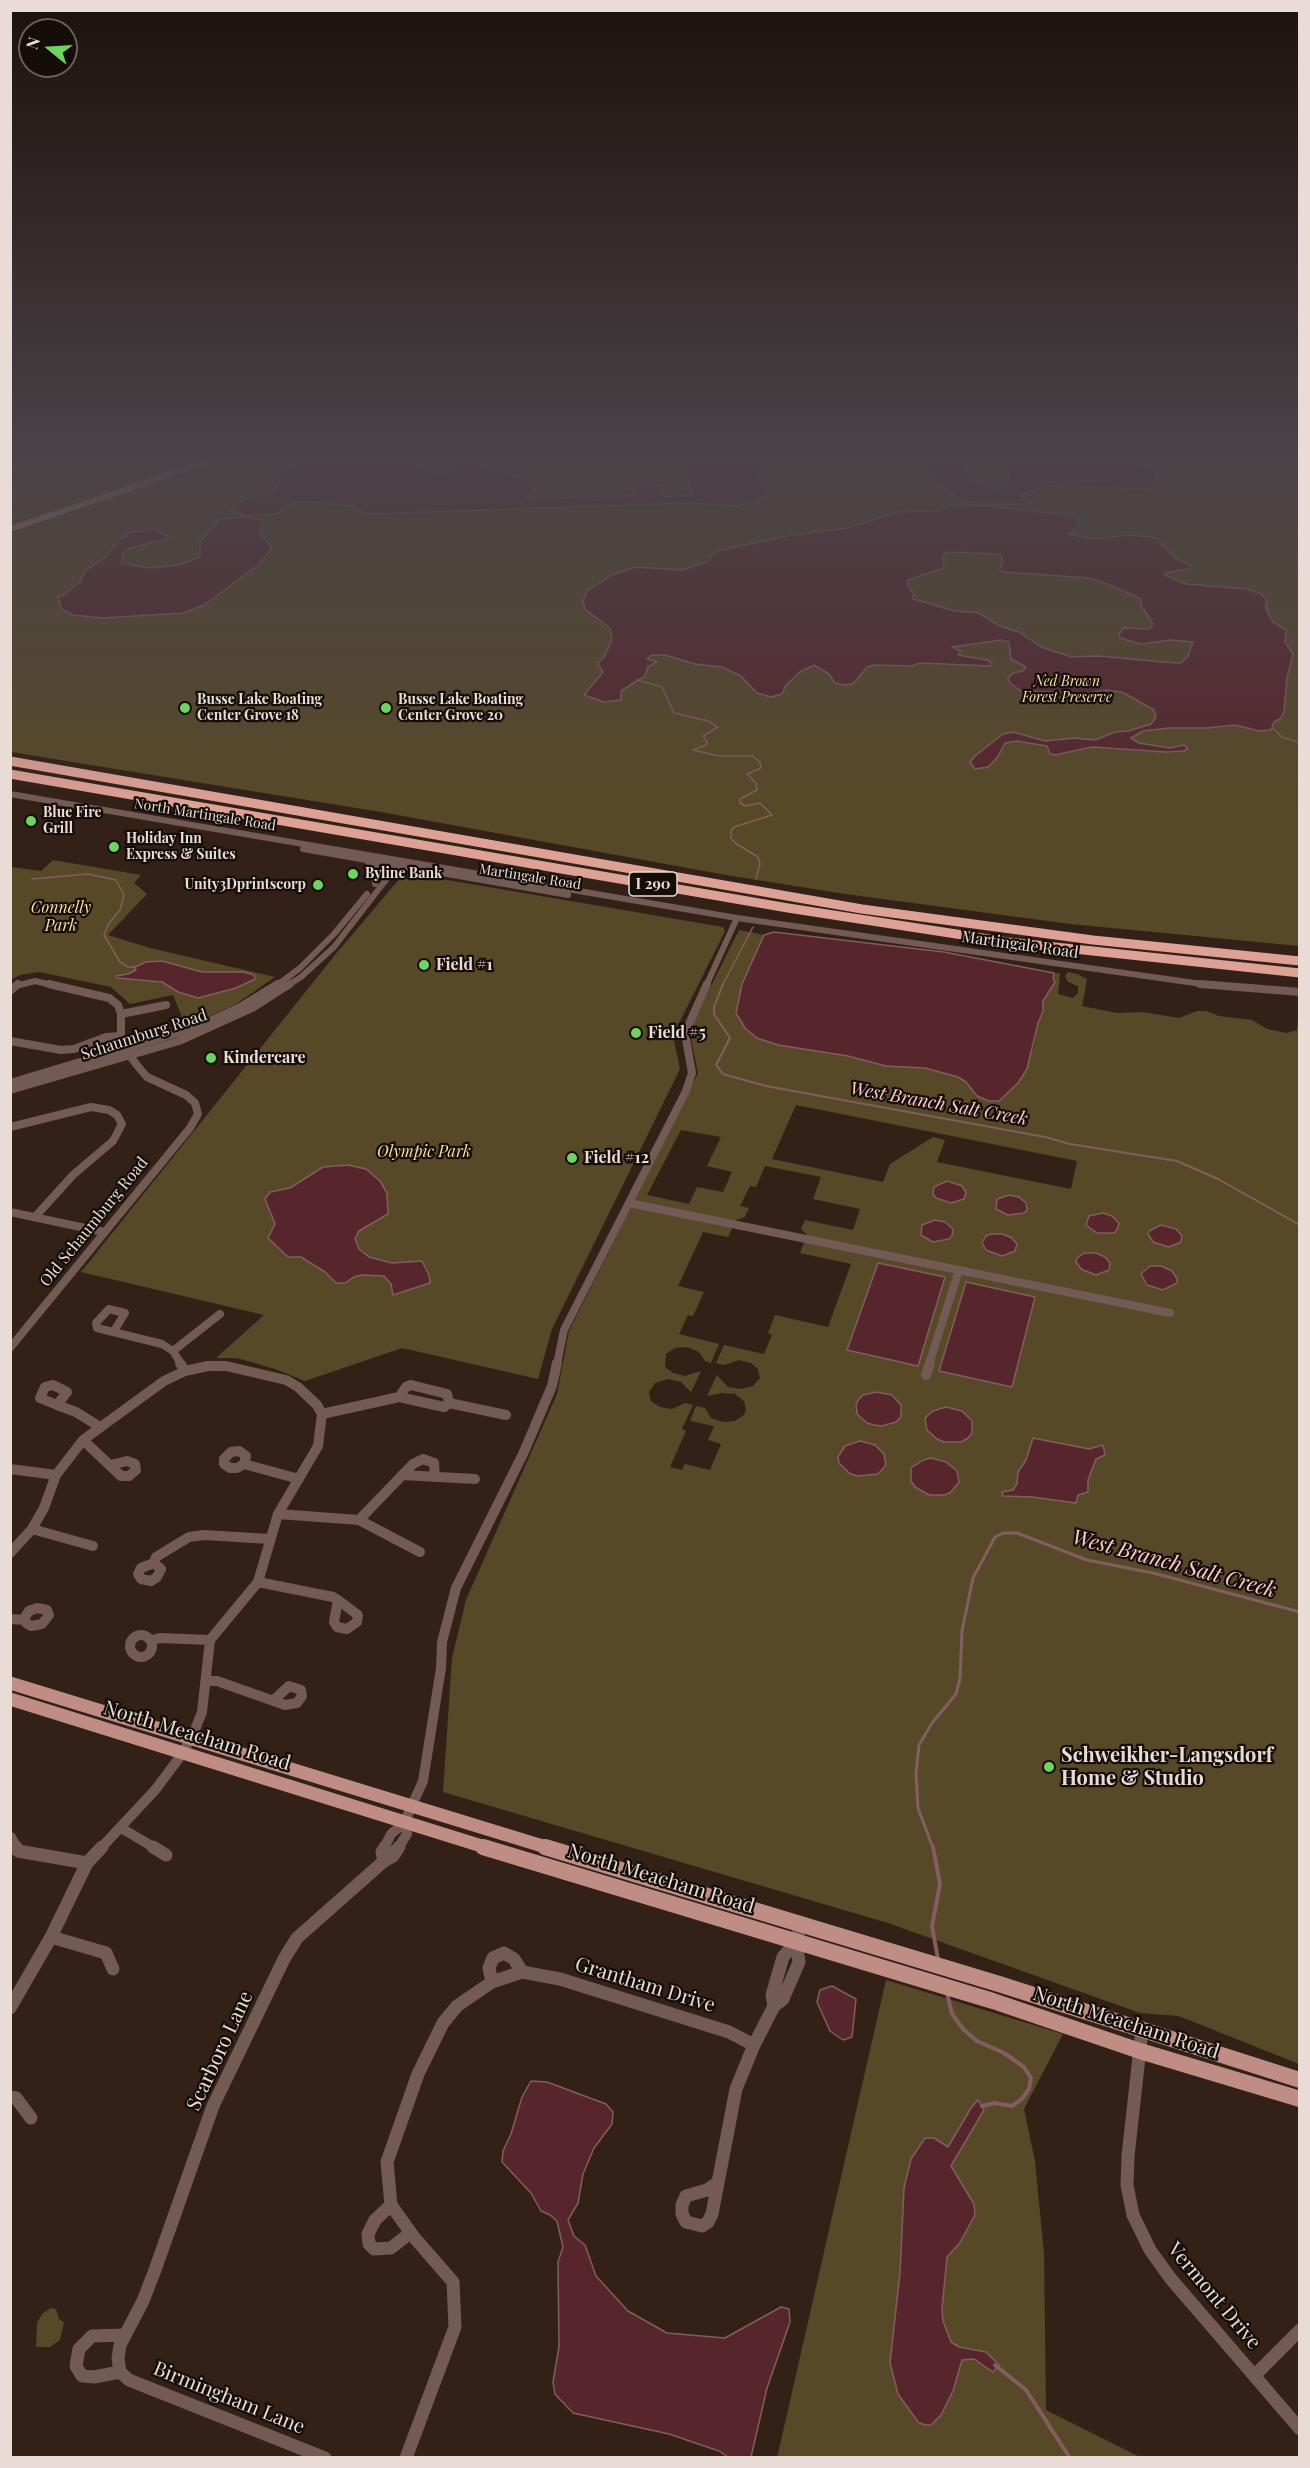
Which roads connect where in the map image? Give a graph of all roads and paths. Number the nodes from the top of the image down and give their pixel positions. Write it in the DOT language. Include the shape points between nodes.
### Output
graph roads {
  1 [pos="10,761"];
  2 [pos="10,774"];
  3 [pos="10,794"];
  4 [pos="10,800"];
  5 [pos="367,861"];
  6 [pos="396,863"];
  7 [pos="419,870"];
  8 [pos="386,879"];
  9 [pos="375,884"];
  10 [pos="737,918"];
  11 [pos="1299,961"];
  12 [pos="1299,973"];
  13 [pos="10,991"];
  14 [pos="1299,992"];
  15 [pos="166,1005"];
  16 [pos="121,1014"];
  17 [pos="121,1036"];
  18 [pos="10,1041"];
  19 [pos="128,1053"];
  20 [pos="10,1083"];
  21 [pos="10,1090"];
  22 [pos="10,1126"];
  23 [pos="629,1203"];
  24 [pos="10,1212"];
  25 [pos="35,1217"];
  26 [pos="104,1232"];
  27 [pos="958,1270"];
  28 [pos="220,1314"];
  29 [pos="1170,1314"];
  30 [pos="114,1332"];
  31 [pos="10,1348"];
  32 [pos="173,1351"];
  33 [pos="185,1371"];
  34 [pos="926,1375"];
  35 [pos="399,1397"];
  36 [pos="449,1403"];
  37 [pos="57,1405"];
  38 [pos="322,1414"];
  39 [pos="506,1415"];
  40 [pos="100,1427"];
  41 [pos="83,1440"];
  42 [pos="244,1464"];
  43 [pos="110,1465"];
  44 [pos="10,1469"];
  45 [pos="56,1475"];
  46 [pos="402,1475"];
  47 [pos="435,1477"];
  48 [pos="299,1479"];
  49 [pos="475,1479"];
  50 [pos="278,1514"];
  51 [pos="359,1520"];
  52 [pos="32,1529"];
  53 [pos="270,1539"];
  54 [pos="93,1546"];
  55 [pos="420,1552"];
  56 [pos="10,1553"];
  57 [pos="154,1563"];
  58 [pos="258,1582"];
  59 [pos="338,1600"];
  60 [pos="10,1619"];
  61 [pos="25,1620"];
  62 [pos="152,1640"];
  63 [pos="210,1640"];
  64 [pos="206,1681"];
  65 [pos="10,1683"];
  66 [pos="10,1699"];
  67 [pos="274,1700"];
  68 [pos="190,1740"];
  69 [pos="182,1754"];
  70 [pos="412,1808"];
  71 [pos="404,1823"];
  72 [pos="121,1828"];
  73 [pos="11,1837"];
  74 [pos="166,1855"];
  75 [pos="87,1863"];
  76 [pos="801,1924"];
  77 [pos="51,1937"];
  78 [pos="796,1942"];
  79 [pos="113,1969"];
  80 [pos="522,1972"];
  81 [pos="492,1982"];
  82 [pos="774,2006"];
  83 [pos="10,2008"];
  84 [pos="1142,2030"];
  85 [pos="754,2045"];
  86 [pos="1140,2051"];
  87 [pos="1299,2080"];
  88 [pos="10,2097"];
  89 [pos="1299,2099"];
  90 [pos="31,2118"];
  91 [pos="716,2184"];
  92 [pos="391,2205"];
  93 [pos="410,2233"];
  94 [pos="1299,2330"];
  95 [pos="125,2335"];
  96 [pos="120,2372"];
  97 [pos="1255,2375"];
  98 [pos="1299,2429"];
  99 [pos="325,2457"];
  100 [pos="406,2457"];
  1 -- 11 [label="highway, I 290" via="862,909 1093,940"];
  2 -- 12 [label="highway, I 290" via="1008,942"];
  3 -- 6 [label="street, North Martingale Road"];
  4 -- 5 [label="street, North Martingale Road"];
  5 -- 6 [label="street, North Martingale Road"];
  5 -- 9 [label="street" via="376,867"];
  6 -- 7 [label="street, Martingale Road"];
  6 -- 8 [label="street, Schaumburg Road"];
  6 -- 9 [label="street, Schaumburg Road"];
  6 -- 10 [label="street, Martingale Road"];
  7 -- 8 [label="street"];
  7 -- 10 [label="street, Martingale Road" via="641,908"];
  8 -- 19 [label="street, Schaumburg Road" via="334,947 282,991 211,1028"];
  9 -- 19 [label="street, Schaumburg Road" via="323,946 272,988 210,1021"];
  10 -- 14 [label="street, Martingale Road" via="1205,985"];
  10 -- 23 [label="street, Scarboro Lane" via="685,1033 692,1073 686,1090"];
  13 -- 16 [label="street" via="26,981 35,981 109,998"];
  15 -- 16 [label="street"];
  16 -- 17 [label="street"];
  17 -- 18 [label="street" via="61,1050"];
  17 -- 19 [label="street"];
  19 -- 20 [label="street, Schaumburg Road"];
  19 -- 21 [label="street, Schaumburg Road"];
  19 -- 26 [label="street, Old Schaumburg Road" via="147,1077 186,1095 195,1103 198,1114"];
  22 -- 25 [label="street" via="91,1107 109,1110 122,1124 113,1141 73,1175"];
  23 -- 27 [label="street"];
  23 -- 70 [label="street, Scarboro Lane" via="564,1330 552,1386 524,1454 456,1588 442,1642 423,1781"];
  24 -- 25 [label="street"];
  25 -- 26 [label="street"];
  26 -- 31 [label="street, Old Schaumburg Road"];
  27 -- 29 [label="street"];
  27 -- 34 [label="street"];
  28 -- 32 [label="street"];
  30 -- 32 [label="street" via="162,1344"];
  32 -- 33 [label="street"];
  33 -- 38 [label="street" via="226,1366 286,1380 298,1387"];
  33 -- 40 [label="street"];
  35 -- 36 [label="street" via="444,1407"];
  35 -- 36 [label="street" via="411,1386 447,1394"];
  35 -- 38 [label="street"];
  36 -- 39 [label="street"];
  37 -- 40 [label="street"];
  38 -- 48 [label="street" via="318,1446"];
  40 -- 41 [label="street"];
  41 -- 43 [label="street"];
  41 -- 45 [label="street"];
  42 -- 48 [label="street"];
  44 -- 45 [label="street"];
  45 -- 52 [label="street"];
  46 -- 47 [label="street"];
  46 -- 47 [label="street" via="423,1459 434,1463"];
  46 -- 51 [label="street"];
  47 -- 49 [label="street"];
  48 -- 50 [label="street"];
  50 -- 51 [label="street"];
  50 -- 53 [label="street"];
  51 -- 55 [label="street"];
  52 -- 54 [label="street"];
  52 -- 56 [label="street"];
  53 -- 57 [label="street" via="198,1535 156,1557"];
  53 -- 58 [label="street"];
  58 -- 59 [label="street"];
  58 -- 63 [label="street"];
  60 -- 61 [label="street"];
  62 -- 63 [label="street"];
  63 -- 64 [label="street"];
  64 -- 67 [label="street"];
  64 -- 68 [label="street" via="199,1722"];
  65 -- 68 [label="main road, North Meacham Road"];
  66 -- 69 [label="main road, North Meacham Road"];
  68 -- 69 [label="street"];
  68 -- 70 [label="main road, North Meacham Road"];
  69 -- 71 [label="main road, North Meacham Road"];
  69 -- 72 [label="street"];
  70 -- 71 [label="street, Scarboro Lane"];
  70 -- 76 [label="main road, North Meacham Road"];
  71 -- 78 [label="main road, North Meacham Road"];
  71 -- 95 [label="street, Scarboro Lane" via="407,1834 393,1856 297,1938 284,1959 213,2106 155,2270"];
  72 -- 74 [label="street"];
  72 -- 75 [label="street"];
  73 -- 75 [label="street" via="18,1851"];
  75 -- 77 [label="street"];
  76 -- 78 [label="street"];
  76 -- 84 [label="main road, North Meacham Road"];
  77 -- 79 [label="street" via="106,1953"];
  77 -- 83 [label="street"];
  78 -- 82 [label="street" via="783,1957 772,1995"];
  78 -- 82 [label="street" via="799,1962 783,1999"];
  78 -- 86 [label="main road, North Meacham Road"];
  80 -- 81 [label="street, Grantham Drive"];
  80 -- 81 [label="street" via="514,1959 504,1953 493,1958 489,1968"];
  80 -- 85 [label="street, Grantham Drive" via="560,1979 717,2028"];
  81 -- 92 [label="street, Grantham Drive" via="457,2006 431,2044 387,2162"];
  82 -- 85 [label="street"];
  84 -- 86 [label="street, Vermont Drive"];
  84 -- 87 [label="main road, North Meacham Road"];
  85 -- 91 [label="street" via="736,2089"];
  86 -- 89 [label="main road, North Meacham Road"];
  86 -- 97 [label="street, Vermont Drive" via="1128,2175 1133,2215 1150,2250 1171,2279"];
  88 -- 90 [label="street" via="16,2098"];
  92 -- 93 [label="street, Grantham Drive"];
  92 -- 93 [label="street" via="375,2220 368,2234 369,2244 374,2249 391,2248"];
  93 -- 100 [label="street, Grantham Drive" via="453,2282 455,2327"];
  94 -- 97 [label="street"];
  95 -- 96 [label="street" via="120,2344"];
  95 -- 96 [label="street" via="92,2336 79,2349 76,2366 82,2376"];
  96 -- 99 [label="street, Birmingham Lane" via="129,2380"];
  97 -- 98 [label="street, Vermont Drive"];
}
